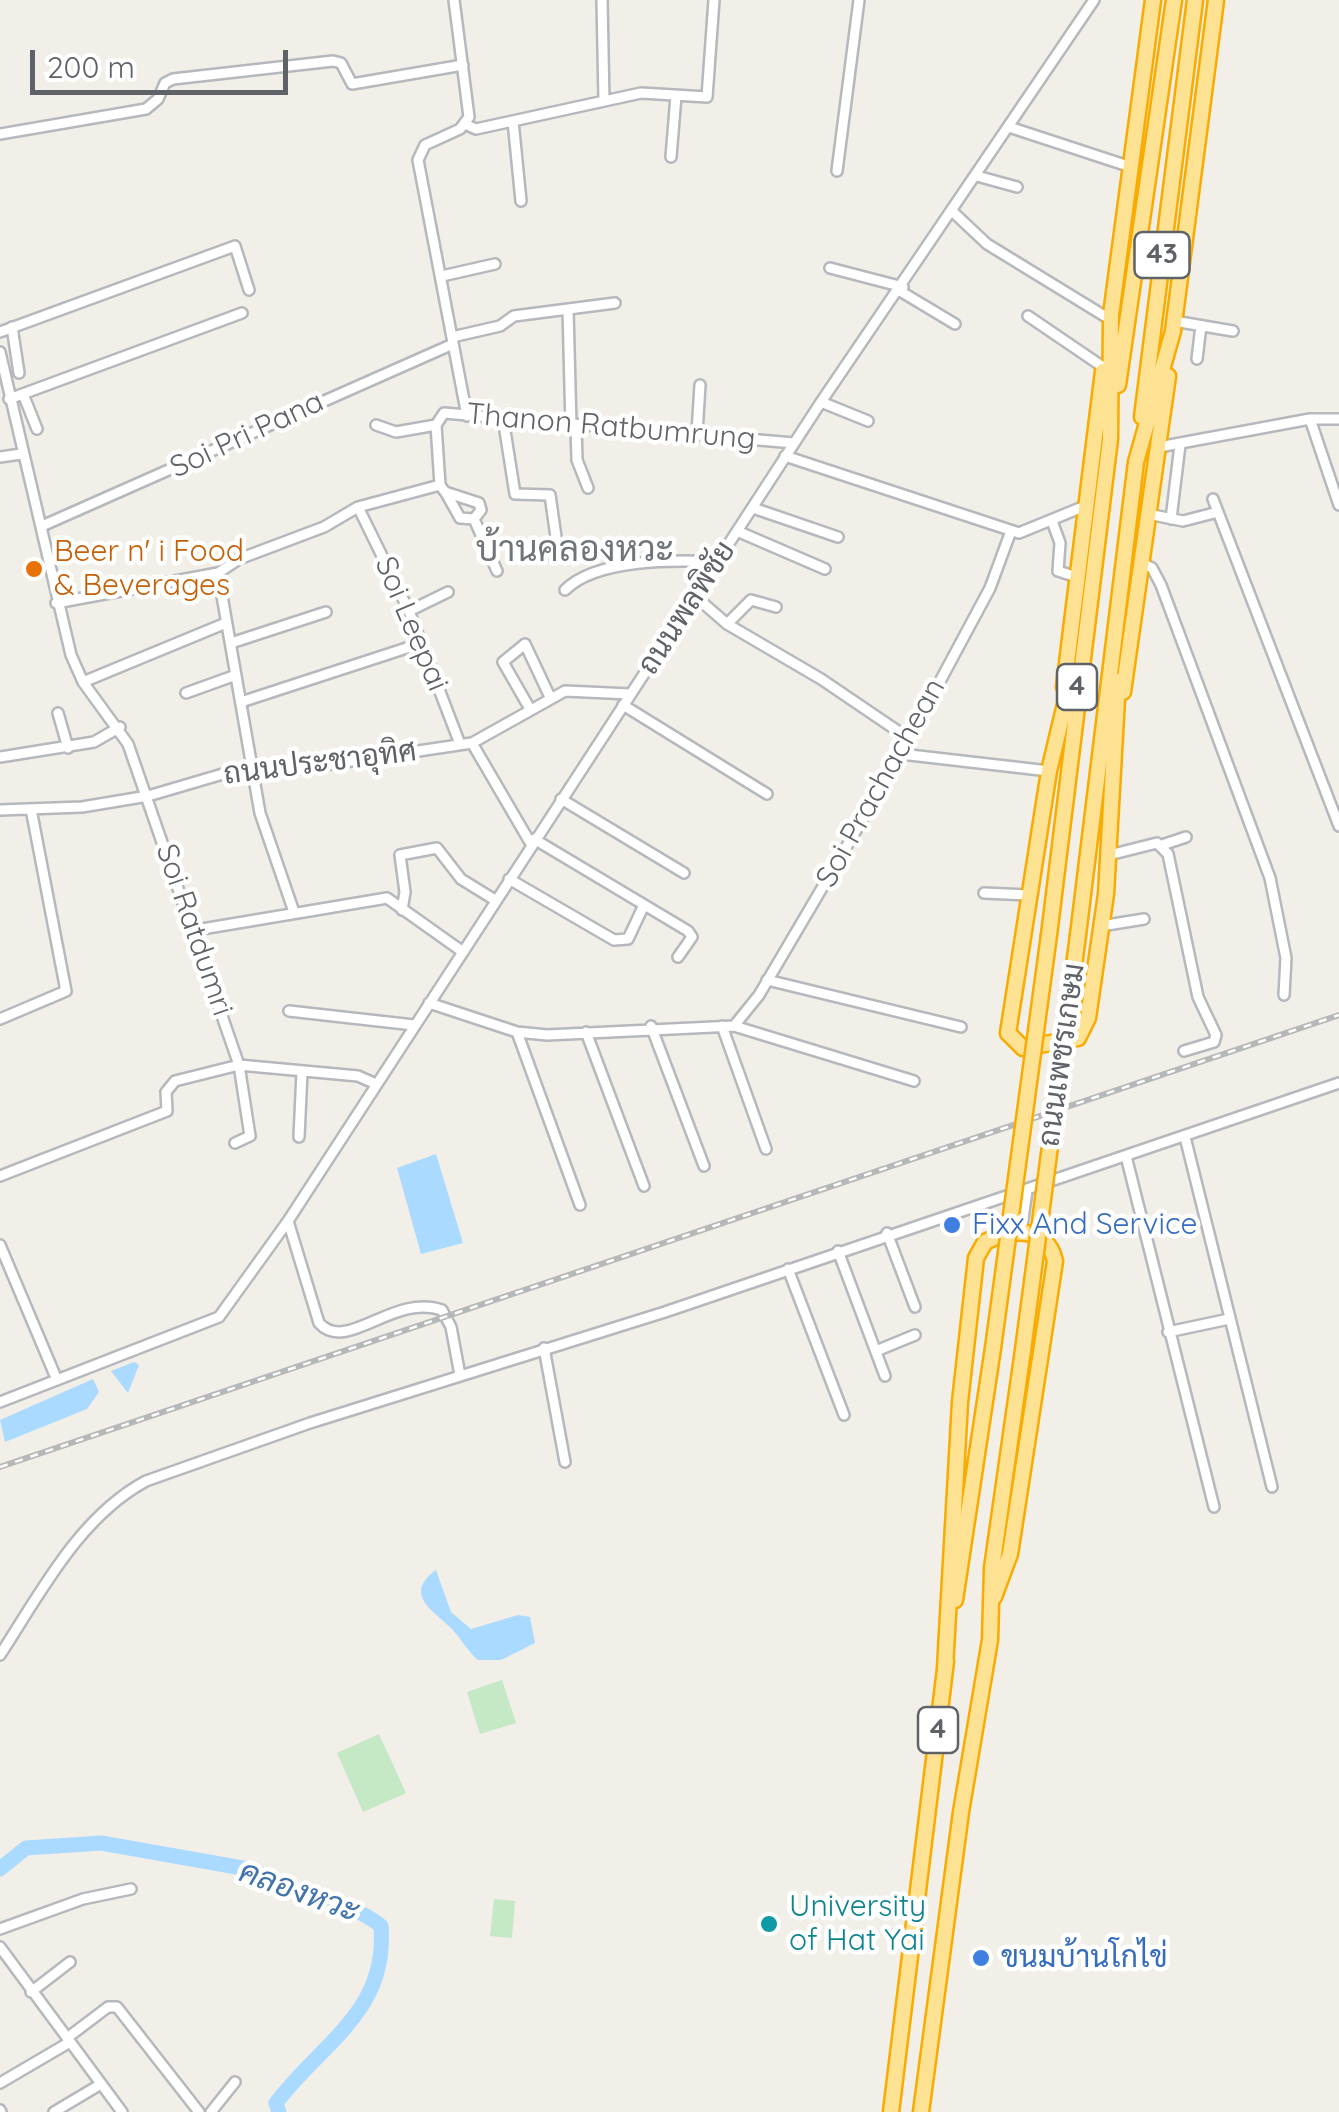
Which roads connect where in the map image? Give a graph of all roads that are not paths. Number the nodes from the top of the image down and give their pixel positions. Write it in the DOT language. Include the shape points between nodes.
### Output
graph roads {
  1 [pos="454,0"];
  2 [pos="602,0"];
  3 [pos="714,0"];
  4 [pos="858,0"];
  5 [pos="1094,0"];
  6 [pos="1153,0"];
  7 [pos="1174,0"];
  8 [pos="1195,0"];
  9 [pos="1216,0"];
  10 [pos="463,65"];
  11 [pos="676,96"];
  12 [pos="604,101"];
  13 [pos="512,121"];
  14 [pos="466,125"];
  15 [pos="1009,127"];
  16 [pos="0,134"];
  17 [pos="671,157"];
  18 [pos="1131,167"];
  19 [pos="837,171"];
  20 [pos="977,176"];
  21 [pos="1017,187"];
  22 [pos="521,201"];
  23 [pos="953,212"];
  24 [pos="495,264"];
  25 [pos="830,268"];
  26 [pos="442,276"];
  27 [pos="901,289"];
  28 [pos="249,290"];
  29 [pos="615,303"];
  30 [pos="568,310"];
  31 [pos="242,313"];
  32 [pos="1028,316"];
  33 [pos="1111,318"];
  34 [pos="955,324"];
  35 [pos="1174,326"];
  36 [pos="1201,326"];
  37 [pos="12,328"];
  38 [pos="1232,331"];
  39 [pos="0,332"];
  40 [pos="452,341"];
  41 [pos="0,352"];
  42 [pos="1197,358"];
  43 [pos="1104,368"];
  44 [pos="19,373"];
  45 [pos="700,385"];
  46 [pos="24,394"];
  47 [pos="9,399"];
  48 [pos="820,402"];
  49 [pos="466,416"];
  50 [pos="503,418"];
  51 [pos="1310,418"];
  52 [pos="1339,419"];
  53 [pos="868,421"];
  54 [pos="376,425"];
  55 [pos="436,425"];
  56 [pos="573,426"];
  57 [pos="37,429"];
  58 [pos="697,433"];
  59 [pos="1110,440"];
  60 [pos="794,443"];
  61 [pos="1180,445"];
  62 [pos="1159,447"];
  63 [pos="21,454"];
  64 [pos="786,456"];
  65 [pos="0,457"];
  66 [pos="1136,462"];
  67 [pos="588,488"];
  68 [pos="443,489"];
  69 [pos="1214,498"];
  70 [pos="1339,505"];
  71 [pos="1085,506"];
  72 [pos="358,507"];
  73 [pos="754,508"];
  74 [pos="1218,512"];
  75 [pos="1148,514"];
  76 [pos="474,519"];
  77 [pos="1171,519"];
  78 [pos="1052,520"];
  79 [pos="42,526"];
  80 [pos="737,531"];
  81 [pos="1010,531"];
  82 [pos="838,536"];
  83 [pos="553,557"];
  84 [pos="718,562"];
  85 [pos="1142,563"];
  86 [pos="825,570"];
  87 [pos="497,571"];
  88 [pos="218,572"];
  89 [pos="1077,577"];
  90 [pos="565,590"];
  91 [pos="448,592"];
  92 [pos="696,597"];
  93 [pos="56,603"];
  94 [pos="776,607"];
  95 [pos="409,610"];
  96 [pos="326,612"];
  97 [pos="1118,615"];
  98 [pos="226,623"];
  99 [pos="728,624"];
  100 [pos="1084,628"];
  101 [pos="231,643"];
  102 [pos="422,643"];
  103 [pos="236,675"];
  104 [pos="83,682"];
  105 [pos="186,694"];
  106 [pos="630,694"];
  107 [pos="550,697"];
  108 [pos="242,702"];
  109 [pos="623,705"];
  110 [pos="530,709"];
  111 [pos="58,713"];
  112 [pos="1061,718"];
  113 [pos="120,727"];
  114 [pos="1117,732"];
  115 [pos="908,738"];
  116 [pos="472,743"];
  117 [pos="460,744"];
  118 [pos="68,748"];
  119 [pos="901,754"];
  120 [pos="0,758"];
  121 [pos="250,766"];
  122 [pos="1049,771"];
  123 [pos="767,794"];
  124 [pos="148,796"];
  125 [pos="560,799"];
  126 [pos="31,809"];
  127 [pos="0,810"];
  128 [pos="1339,826"];
  129 [pos="1186,837"];
  130 [pos="533,842"];
  131 [pos="1162,845"];
  132 [pos="1108,855"];
  133 [pos="684,872"];
  134 [pos="509,879"];
  135 [pos="984,893"];
  136 [pos="1028,895"];
  137 [pos="495,900"];
  138 [pos="644,905"];
  139 [pos="402,910"];
  140 [pos="294,912"];
  141 [pos="1144,919"];
  142 [pos="1101,926"];
  143 [pos="196,930"];
  144 [pos="463,952"];
  145 [pos="678,957"];
  146 [pos="768,980"];
  147 [pos="1284,995"];
  148 [pos="429,1003"];
  149 [pos="289,1011"];
  150 [pos="0,1019"];
  151 [pos="414,1025"];
  152 [pos="652,1026"];
  153 [pos="722,1026"];
  154 [pos="734,1026"];
  155 [pos="961,1027"];
  156 [pos="517,1032"];
  157 [pos="586,1032"];
  158 [pos="1184,1050"];
  159 [pos="239,1065"];
  160 [pos="302,1072"];
  161 [pos="914,1081"];
  162 [pos="376,1084"];
  163 [pos="1339,1084"];
  164 [pos="299,1137"];
  165 [pos="1185,1137"];
  166 [pos="234,1144"];
  167 [pos="766,1149"];
  168 [pos="1126,1156"];
  169 [pos="704,1166"];
  170 [pos="0,1176"];
  171 [pos="644,1186"];
  172 [pos="1026,1190"];
  173 [pos="580,1205"];
  174 [pos="288,1221"];
  175 [pos="1021,1232"];
  176 [pos="887,1233"];
  177 [pos="0,1245"];
  178 [pos="838,1251"];
  179 [pos="788,1269"];
  180 [pos="915,1307"];
  181 [pos="1229,1319"];
  182 [pos="1168,1332"];
  183 [pos="915,1335"];
  184 [pos="544,1348"];
  185 [pos="876,1351"];
  186 [pos="460,1375"];
  187 [pos="885,1376"];
  188 [pos="57,1380"];
  189 [pos="0,1402"];
  190 [pos="844,1415"];
  191 [pos="565,1462"];
  192 [pos="1272,1486"];
  193 [pos="1214,1507"];
  194 [pos="994,1597"];
  195 [pos="0,1655"];
  196 [pos="945,1668"];
  197 [pos="131,1890"];
  198 [pos="0,1929"];
  199 [pos="0,1947"];
  200 [pos="70,1962"];
  201 [pos="31,1992"];
  202 [pos="69,2040"];
  203 [pos="235,2082"];
  204 [pos="0,2083"];
  205 [pos="101,2084"];
  206 [pos="54,2112"];
  207 [pos="122,2112"];
  208 [pos="199,2112"];
  209 [pos="211,2112"];
  210 [pos="891,2112"];
  211 [pos="921,2112"];
  1 -- 10 [label="street"];
  2 -- 12 [label="street"];
  3 -- 11 [label="street" via="707,98"];
  4 -- 19 [label="street"];
  5 -- 15 [label="street, ถนนพลพิชัย"];
  6 -- 18 [label="highway, ถนนเพชรเกษม / 4"];
  7 -- 59 [label="highway, 43"];
  8 -- 66 [label="highway, 43"];
  9 -- 35 [label="highway, ถนนเพชรเกษม / 4"];
  10 -- 14 [label="street"];
  10 -- 16 [label="street" via="352,84 332,61 173,79 146,108"];
  11 -- 12 [label="street" via="642,93"];
  11 -- 17 [label="street"];
  12 -- 13 [label="street"];
  13 -- 14 [label="street"];
  13 -- 22 [label="street"];
  14 -- 26 [label="street" via="419,151"];
  15 -- 18 [label="street"];
  15 -- 20 [label="street, ถนนพลพิชัย"];
  18 -- 33 [label="highway, ถนนเพชรเกษม / 4"];
  20 -- 21 [label="street"];
  20 -- 23 [label="street, ถนนพลพิชัย"];
  23 -- 27 [label="street, ถนนพลพิชัย"];
  23 -- 33 [label="street" via="987,244"];
  24 -- 26 [label="street"];
  25 -- 27 [label="street"];
  26 -- 40 [label="street"];
  27 -- 34 [label="street"];
  27 -- 48 [label="street, ถนนพลพิชัย"];
  28 -- 37 [label="street" via="234,246"];
  29 -- 30 [label="street, Soi Pri Pana"];
  30 -- 40 [label="street, Soi Pri Pana" via="514,316"];
  30 -- 56 [label="street"];
  31 -- 46 [label="street"];
  32 -- 43 [label="street"];
  33 -- 43 [label="highway"];
  33 -- 59 [label="highway, ถนนเพชรเกษม / 4"];
  35 -- 36 [label="street"];
  35 -- 62 [label="highway"];
  35 -- 66 [label="highway, ถนนเพชรเกษม / 4"];
  36 -- 38 [label="street"];
  36 -- 42 [label="street"];
  37 -- 39 [label="street"];
  37 -- 44 [label="street"];
  40 -- 49 [label="street"];
  40 -- 79 [label="street, Soi Pri Pana"];
  41 -- 47 [label="street"];
  43 -- 71 [label="highway"];
  45 -- 58 [label="street"];
  46 -- 47 [label="street"];
  46 -- 57 [label="street"];
  47 -- 63 [label="street"];
  48 -- 53 [label="street"];
  48 -- 60 [label="street, ถนนพลพิชัย"];
  49 -- 50 [label="street, Thanon Ratbumrung"];
  49 -- 55 [label="street, Thanon Ratbumrung" via="444,413"];
  50 -- 56 [label="street, Thanon Ratbumrung"];
  50 -- 83 [label="street" via="515,494 550,495"];
  51 -- 52 [label="street"];
  51 -- 61 [label="street"];
  51 -- 70 [label="street"];
  54 -- 55 [label="street" via="396,432"];
  55 -- 68 [label="street, Thanon Ratbumrung"];
  56 -- 58 [label="street, Thanon Ratbumrung"];
  56 -- 67 [label="street"];
  58 -- 60 [label="street, Thanon Ratbumrung"];
  59 -- 100 [label="highway, ถนนเพชรเกษม / 4"];
  60 -- 64 [label="street, ถนนพลพิชัย"];
  61 -- 62 [label="street"];
  61 -- 77 [label="street"];
  62 -- 75 [label="highway"];
  63 -- 65 [label="street"];
  63 -- 79 [label="street"];
  64 -- 73 [label="street, ถนนพลพิชัย"];
  64 -- 81 [label="street"];
  66 -- 97 [label="highway, ถนนเพชรเกษม / 4"];
  68 -- 72 [label="street"];
  68 -- 76 [label="street" via="460,518"];
  68 -- 76 [label="street" via="476,499 481,510"];
  69 -- 74 [label="street"];
  71 -- 78 [label="street"];
  71 -- 89 [label="highway"];
  72 -- 88 [label="street"];
  72 -- 95 [label="street, Soi Leepai"];
  73 -- 80 [label="street, ถนนพลพิชัย"];
  73 -- 82 [label="street"];
  74 -- 77 [label="street"];
  74 -- 128 [label="street"];
  75 -- 77 [label="street"];
  75 -- 85 [label="highway"];
  76 -- 87 [label="street"];
  78 -- 81 [label="street"];
  78 -- 89 [label="street" via="1060,543 1058,571"];
  79 -- 93 [label="street"];
  80 -- 84 [label="street, ถนนพลพิชัย"];
  80 -- 86 [label="street"];
  81 -- 115 [label="street, Soi Prachachean" via="990,588"];
  84 -- 90 [label="street" via="644,563 584,576"];
  84 -- 92 [label="street, ถนนพลพิชัย"];
  85 -- 114 [label="highway"];
  85 -- 147 [label="street" via="1156,574 1270,878 1286,958"];
  88 -- 93 [label="street"];
  88 -- 98 [label="street"];
  89 -- 112 [label="highway"];
  91 -- 95 [label="street"];
  92 -- 99 [label="street"];
  92 -- 106 [label="street, ถนนพลพิชัย"];
  93 -- 104 [label="street"];
  94 -- 99 [label="street" via="752,600"];
  95 -- 102 [label="street, Soi Leepai"];
  96 -- 101 [label="street"];
  97 -- 114 [label="highway"];
  97 -- 194 [label="highway, ถนนเพชรเกษม / 4, bridge" via="992,1568"];
  98 -- 101 [label="street"];
  98 -- 104 [label="street"];
  99 -- 115 [label="street"];
  100 -- 112 [label="highway"];
  100 -- 196 [label="highway, ถนนเพชรเกษม / 4, bridge" via="994,1348"];
  101 -- 103 [label="street"];
  102 -- 108 [label="street"];
  102 -- 117 [label="street, Soi Leepai"];
  103 -- 105 [label="street"];
  103 -- 108 [label="street"];
  104 -- 113 [label="street, Soi Ratdumri"];
  106 -- 107 [label="street, ถนนประชาอุทิศ" via="595,690"];
  106 -- 109 [label="street, ถนนพลพิชัย"];
  107 -- 110 [label="street, ถนนประชาอุทิศ"];
  107 -- 110 [label="street" via="525,644 504,662"];
  108 -- 121 [label="street"];
  109 -- 123 [label="street"];
  109 -- 125 [label="street, ถนนพลพิชัย"];
  110 -- 116 [label="street, ถนนประชาอุทิศ"];
  111 -- 118 [label="street"];
  112 -- 122 [label="highway"];
  113 -- 118 [label="street"];
  113 -- 124 [label="street, Soi Ratdumri"];
  114 -- 132 [label="highway"];
  115 -- 119 [label="street, Soi Prachachean"];
  116 -- 117 [label="street, ถนนประชาอุทิศ"];
  116 -- 130 [label="street"];
  117 -- 121 [label="street, ถนนประชาอุทิศ" via="264,774"];
  118 -- 120 [label="street"];
  119 -- 122 [label="street"];
  119 -- 146 [label="street, Soi Prachachean"];
  121 -- 124 [label="street, ถนนประชาอุทิศ"];
  121 -- 140 [label="street"];
  122 -- 136 [label="highway"];
  124 -- 126 [label="street, ถนนประชาอุทิศ"];
  124 -- 143 [label="street, Soi Ratdumri"];
  125 -- 130 [label="street, ถนนพลพิชัย"];
  125 -- 133 [label="street"];
  126 -- 127 [label="street, ถนนประชาอุทิศ"];
  126 -- 150 [label="street" via="66,990"];
  129 -- 131 [label="street"];
  130 -- 134 [label="street, ถนนพลพิชัย"];
  130 -- 138 [label="street"];
  131 -- 132 [label="street"];
  131 -- 158 [label="street" via="1198,997 1216,1036"];
  132 -- 142 [label="highway"];
  134 -- 137 [label="street, ถนนพลพิชัย"];
  134 -- 138 [label="street" via="614,940 628,939"];
  135 -- 136 [label="street"];
  136 -- 142 [label="highway" via="1008,1033 1023,1048 1078,1038 1088,1018"];
  137 -- 139 [label="street" via="461,879 437,848 400,856"];
  137 -- 144 [label="street, ถนนพลพิชัย"];
  138 -- 145 [label="street" via="692,934"];
  139 -- 140 [label="street" via="388,898"];
  139 -- 144 [label="street"];
  140 -- 143 [label="street"];
  141 -- 142 [label="street"];
  143 -- 159 [label="street, Soi Ratdumri"];
  144 -- 148 [label="street, ถนนพลพิชัย"];
  146 -- 154 [label="street, Soi Prachachean"];
  146 -- 155 [label="street"];
  148 -- 151 [label="street, ถนนพลพิชัย"];
  148 -- 156 [label="street"];
  149 -- 151 [label="street"];
  151 -- 162 [label="street, ถนนพลพิชัย"];
  152 -- 153 [label="street"];
  152 -- 157 [label="street"];
  152 -- 169 [label="street"];
  153 -- 154 [label="street"];
  153 -- 167 [label="street"];
  154 -- 161 [label="street"];
  156 -- 157 [label="street"];
  156 -- 173 [label="street"];
  157 -- 171 [label="street"];
  159 -- 160 [label="street"];
  159 -- 166 [label="street, Soi Ratdumri" via="250,1136"];
  159 -- 170 [label="street" via="174,1081 166,1092 167,1111"];
  160 -- 162 [label="street" via="358,1076"];
  160 -- 164 [label="street"];
  162 -- 174 [label="street, ถนนพลพิชัย"];
  163 -- 165 [label="street"];
  165 -- 168 [label="street"];
  165 -- 181 [label="street"];
  168 -- 172 [label="street"];
  168 -- 182 [label="street"];
  172 -- 175 [label="street"];
  172 -- 176 [label="street"];
  174 -- 186 [label="street" via="318,1323 327,1333 339,1336 404,1306 426,1304 442,1310 451,1327"];
  174 -- 188 [label="street, ถนนพลพิชัย" via="219,1317"];
  175 -- 194 [label="highway" via="1041,1235 1055,1261 1010,1554"];
  175 -- 196 [label="highway" via="985,1242 976,1258 960,1402"];
  176 -- 178 [label="street"];
  176 -- 180 [label="street"];
  177 -- 188 [label="street"];
  178 -- 179 [label="street"];
  178 -- 185 [label="street"];
  179 -- 184 [label="street"];
  179 -- 190 [label="street"];
  181 -- 182 [label="street"];
  181 -- 192 [label="street"];
  182 -- 193 [label="street"];
  183 -- 185 [label="street"];
  184 -- 186 [label="street"];
  184 -- 191 [label="street"];
  185 -- 187 [label="street"];
  186 -- 195 [label="street" via="310,1422 120,1494 86,1528"];
  188 -- 189 [label="street, ถนนพลพิชัย"];
  194 -- 211 [label="highway, ถนนเพชรเกษม / 4"];
  196 -- 210 [label="highway, ถนนเพชรเกษม / 4"];
  197 -- 198 [label="street" via="82,1899"];
  199 -- 201 [label="street"];
  200 -- 201 [label="street"];
  201 -- 202 [label="street"];
  202 -- 204 [label="street"];
  202 -- 205 [label="street"];
  202 -- 208 [label="street" via="108,2007 117,2007"];
  203 -- 209 [label="street"];
  205 -- 206 [label="street"];
  205 -- 207 [label="street"];
}
